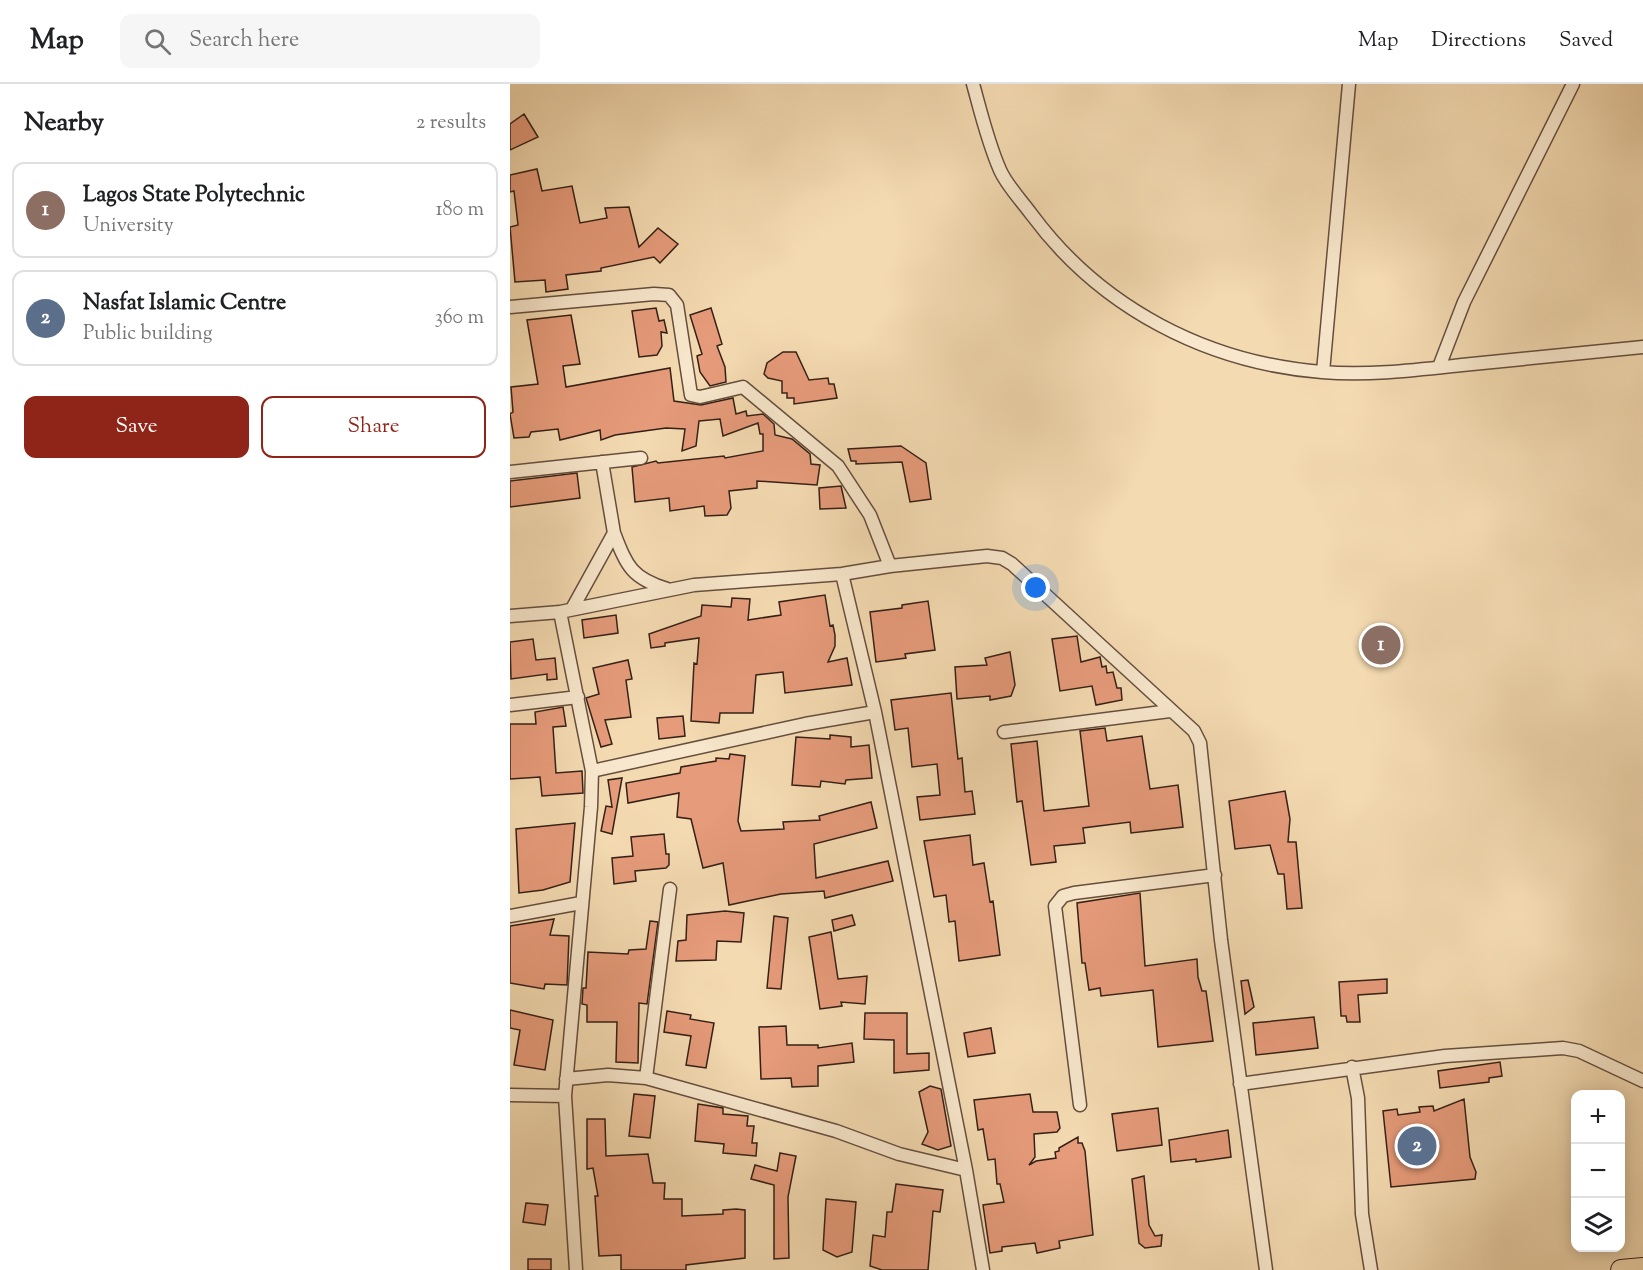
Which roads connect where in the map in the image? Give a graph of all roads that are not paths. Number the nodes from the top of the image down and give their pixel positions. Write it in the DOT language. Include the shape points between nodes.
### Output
graph roads {
  1 [pos="973,84"];
  2 [pos="1349,84"];
  3 [pos="1573,84"];
  4 [pos="510,307"];
  5 [pos="1643,346"];
  6 [pos="1439,367"];
  7 [pos="1323,372"];
  8 [pos="641,458"];
  9 [pos="602,462"];
  10 [pos="510,472"];
  11 [pos="614,533"];
  12 [pos="891,566"];
  13 [pos="842,574"];
  14 [pos="668,589"];
  15 [pos="566,610"];
  16 [pos="510,616"];
  17 [pos="578,696"];
  18 [pos="510,705"];
  19 [pos="1170,711"];
  20 [pos="875,712"];
  21 [pos="1004,732"];
  22 [pos="592,771"];
  23 [pos="1215,875"];
  24 [pos="670,889"];
  25 [pos="580,903"];
  26 [pos="510,916"];
  27 [pos="1352,1067"];
  28 [pos="646,1078"];
  29 [pos="566,1079"];
  30 [pos="1643,1080"];
  31 [pos="1240,1084"];
  32 [pos="510,1095"];
  33 [pos="565,1096"];
  34 [pos="1080,1105"];
  35 [pos="966,1170"];
  36 [pos="1643,1268"];
  37 [pos="576,1270"];
  38 [pos="983,1270"];
  39 [pos="1266,1270"];
  40 [pos="1371,1270"];
  41 [pos="1621,1270"];
  1 -- 7 [label="street" via="1001,172 1077,267 1116,299 1162,327 1205,346 1255,364"];
  2 -- 7 [label="street"];
  3 -- 6 [label="street" via="1464,302"];
  4 -- 12 [label="street" via="669,295 677,305 691,394 700,398 743,387 808,439 838,466 870,515"];
  5 -- 6 [label="street"];
  6 -- 7 [label="street"];
  8 -- 9 [label="street"];
  9 -- 10 [label="street"];
  9 -- 11 [label="street"];
  11 -- 14 [label="street" via="631,572"];
  11 -- 15 [label="street"];
  12 -- 13 [label="street"];
  12 -- 19 [label="street" via="987,556 1002,558"];
  13 -- 14 [label="street" via="747,579"];
  13 -- 20 [label="street"];
  14 -- 15 [label="street"];
  15 -- 16 [label="street"];
  15 -- 17 [label="street"];
  17 -- 18 [label="street"];
  17 -- 22 [label="street"];
  19 -- 21 [label="street"];
  19 -- 23 [label="street" via="1194,731 1200,743"];
  20 -- 22 [label="street"];
  20 -- 35 [label="street"];
  22 -- 25 [label="street"];
  23 -- 31 [label="street"];
  23 -- 34 [label="street" via="1074,893 1063,896 1055,906"];
  24 -- 28 [label="street"];
  25 -- 26 [label="street"];
  25 -- 29 [label="street"];
  27 -- 30 [label="street" via="1563,1048 1579,1051"];
  27 -- 31 [label="street"];
  27 -- 40 [label="street" via="1359,1098 1362,1214"];
  28 -- 29 [label="street" via="608,1075"];
  28 -- 35 [label="street"];
  29 -- 33 [label="street"];
  31 -- 39 [label="street"];
  32 -- 33 [label="street"];
  33 -- 37 [label="street"];
  35 -- 38 [label="street"];
  36 -- 41 [label="main road"];
}
